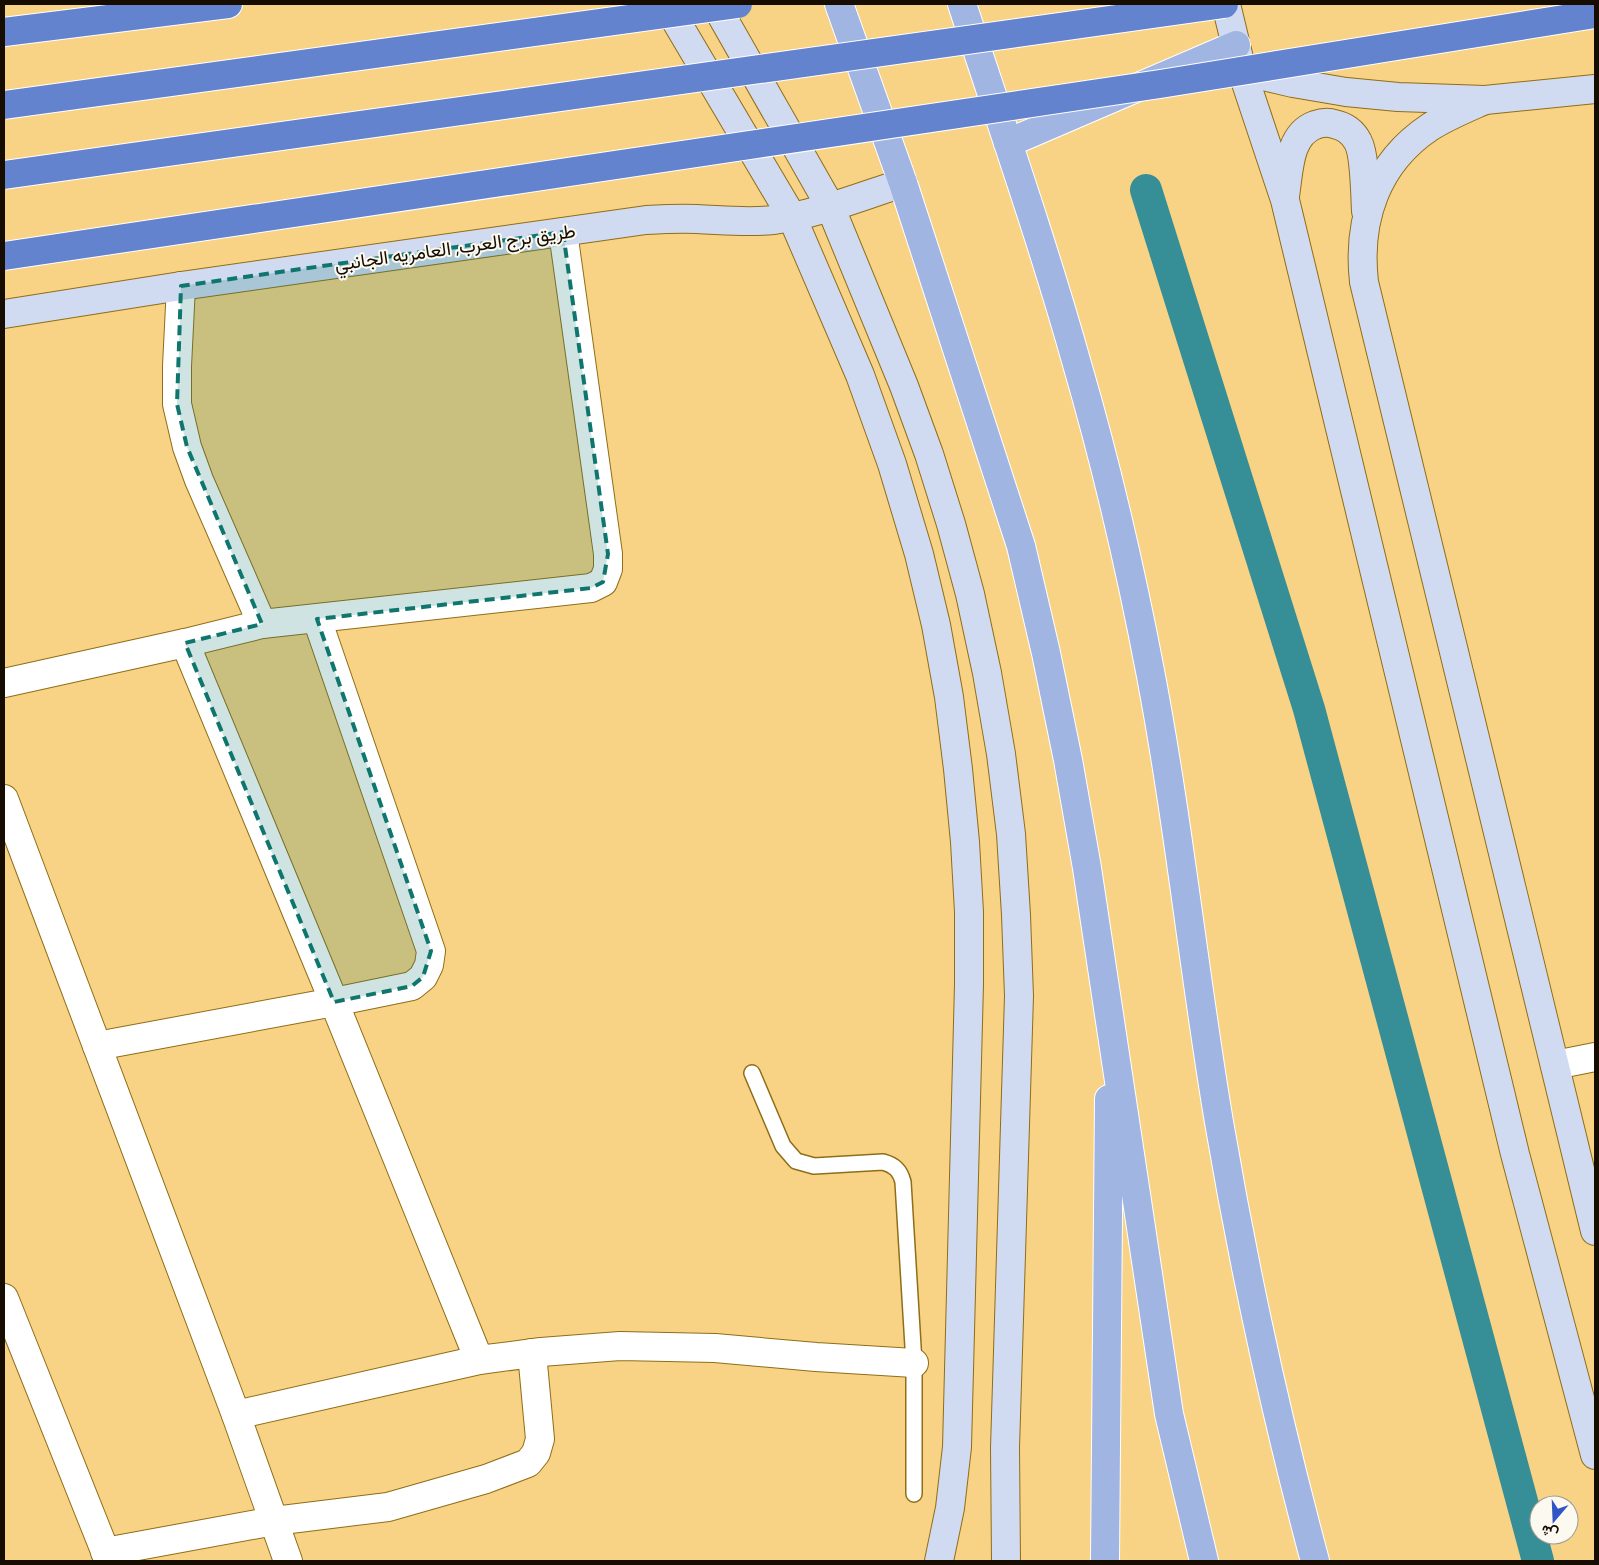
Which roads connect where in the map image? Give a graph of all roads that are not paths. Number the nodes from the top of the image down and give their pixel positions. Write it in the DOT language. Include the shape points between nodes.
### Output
graph roads {
  1 [pos="228,4"];
  2 [pos="666,4"];
  3 [pos="715,4"];
  4 [pos="738,4"];
  5 [pos="839,4"];
  6 [pos="962,4"];
  7 [pos="1225,4"];
  8 [pos="1595,14"];
  9 [pos="4,32"];
  10 [pos="1239,58"];
  11 [pos="1595,89"];
  12 [pos="1485,100"];
  13 [pos="4,105"];
  14 [pos="1008,143"];
  15 [pos="4,175"];
  16 [pos="903,183"];
  17 [pos="1285,200"];
  18 [pos="830,206"];
  19 [pos="792,217"];
  20 [pos="1366,217"];
  21 [pos="563,232"];
  22 [pos="4,256"];
  23 [pos="181,286"];
  24 [pos="4,314"];
  25 [pos="317,618"];
  26 [pos="262,624"];
  27 [pos="185,643"];
  28 [pos="4,683"];
  29 [pos="4,799"];
  30 [pos="334,1002"];
  31 [pos="1110,1010"];
  32 [pos="97,1046"];
  33 [pos="1595,1057"];
  34 [pos="1555,1065"];
  35 [pos="752,1073"];
  36 [pos="1595,1231"];
  37 [pos="4,1298"];
  38 [pos="532,1353"];
  39 [pos="478,1360"];
  40 [pos="914,1363"];
  41 [pos="236,1416"];
  42 [pos="1595,1455"];
  43 [pos="914,1494"];
  44 [pos="274,1521"];
  45 [pos="107,1557"];
  46 [pos="288,1561"];
  47 [pos="939,1561"];
  48 [pos="1006,1561"];
  49 [pos="1105,1561"];
  50 [pos="1204,1561"];
  51 [pos="1315,1561"];
  1 -- 9 [label="highway"];
  2 -- 19 [label="street"];
  3 -- 18 [label="street"];
  4 -- 13 [label="highway, bridge"];
  5 -- 16 [label="main road"];
  6 -- 14 [label="main road"];
  7 -- 10 [label="street"];
  7 -- 15 [label="highway, bridge"];
  8 -- 22 [label="highway, bridge" via="1160,84"];
  10 -- 12 [label="street" via="1294,83 1346,92"];
  10 -- 14 [label="main road"];
  10 -- 17 [label="street"];
  11 -- 12 [label="street"];
  12 -- 20 [label="street" via="1430,127 1412,141 1384,176"];
  14 -- 51 [label="main road" via="1077,361 1130,572 1170,783 1219,1121 1240,1237 1268,1372"];
  16 -- 18 [label="street, طريق برج العرب, العامريه الجانبي"];
  16 -- 31 [label="main road" via="1021,546 1068,760"];
  17 -- 20 [label="street" via="1297,140 1311,126 1320,123 1341,125 1358,141 1361,152"];
  17 -- 42 [label="street" via="1515,1154"];
  18 -- 19 [label="street, طريق برج العرب, العامريه الجانبي"];
  18 -- 48 [label="street" via="904,386 951,524 970,594 1001,754 1011,834 1018,996 1005,1448"];
  19 -- 21 [label="street, طريق برج العرب, العامريه الجانبي" via="740,222 646,220"];
  19 -- 47 [label="street" via="860,375 920,554 936,625 958,768 966,850 969,984 957,1447 950,1508"];
  20 -- 34 [label="street" via="1362,238 1364,282"];
  21 -- 23 [label="street, طريق برج العرب, العامريه الجانبي"];
  21 -- 25 [label="street" via="608,554 608,569 603,582 591,588"];
  23 -- 24 [label="street, طريق برج العرب, العامريه الجانبي"];
  23 -- 26 [label="street" via="176,404 199,480"];
  25 -- 26 [label="street"];
  25 -- 30 [label="street" via="431,951 423,977 412,986"];
  26 -- 27 [label="street"];
  27 -- 28 [label="street"];
  27 -- 30 [label="street"];
  29 -- 32 [label="street"];
  30 -- 32 [label="street"];
  30 -- 39 [label="street"];
  31 -- 49 [label="main road"];
  31 -- 50 [label="main road" via="1169,1414"];
  32 -- 41 [label="street"];
  33 -- 34 [label="street"];
  34 -- 36 [label="street"];
  35 -- 40 [label="lane" via="784,1146 796,1161 814,1166 883,1162 901,1174"];
  37 -- 45 [label="street"];
  38 -- 39 [label="street"];
  38 -- 40 [label="street" via="620,1346 716,1348"];
  38 -- 44 [label="street" via="540,1439 536,1453 528,1463 486,1479 388,1507"];
  39 -- 41 [label="street"];
  40 -- 43 [label="lane"];
  41 -- 44 [label="street"];
  44 -- 45 [label="street"];
  44 -- 46 [label="street"];
}
